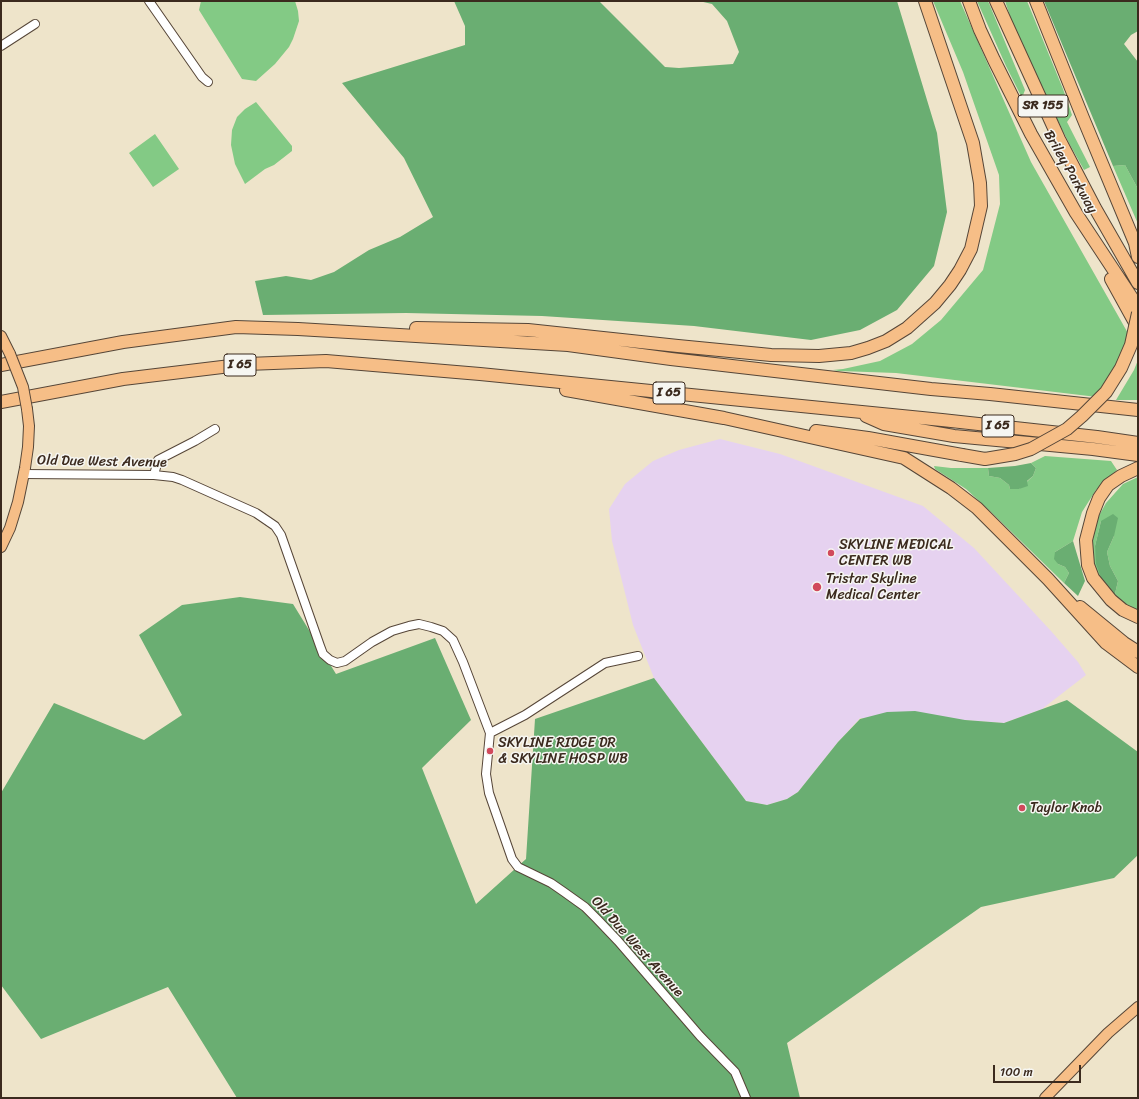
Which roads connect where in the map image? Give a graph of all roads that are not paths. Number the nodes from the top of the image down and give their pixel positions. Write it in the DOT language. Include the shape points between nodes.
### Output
graph roads {
  1 [pos="148,1"];
  2 [pos="922,1"];
  3 [pos="926,1"];
  4 [pos="966,1"];
  5 [pos="969,1"];
  6 [pos="996,1"];
  7 [pos="1036,1"];
  8 [pos="932,23"];
  9 [pos="35,24"];
  10 [pos="980,30"];
  11 [pos="1,46"];
  12 [pos="208,82"];
  13 [pos="1095,208"];
  14 [pos="1076,213"];
  15 [pos="1138,258"];
  16 [pos="1138,283"];
  17 [pos="1138,307"];
  18 [pos="1138,313"];
  19 [pos="1138,328"];
  20 [pos="298,329"];
  21 [pos="1,336"];
  22 [pos="1,365"];
  23 [pos="480,374"];
  24 [pos="1,402"];
  25 [pos="1114,407"];
  26 [pos="1138,407"];
  27 [pos="1138,410"];
  28 [pos="857,412"];
  29 [pos="724,418"];
  30 [pos="215,429"];
  31 [pos="1138,444"];
  32 [pos="1138,455"];
  33 [pos="1138,468"];
  34 [pos="23,474"];
  35 [pos="154,475"];
  36 [pos="1,547"];
  37 [pos="1048,579"];
  38 [pos="1138,617"];
  39 [pos="1138,652"];
  40 [pos="638,656"];
  41 [pos="1138,667"];
  42 [pos="490,733"];
  43 [pos="1138,1007"];
  44 [pos="746,1098"];
  45 [pos="1045,1098"];
  1 -- 12 [label="street"];
  2 -- 8 [label="highway"];
  3 -- 8 [label="highway"];
  4 -- 10 [label="highway"];
  5 -- 10 [label="highway, Briley Parkway / SR 155"];
  6 -- 13 [label="highway, Briley Parkway / SR 155" via="1059,139"];
  7 -- 15 [label="highway" via="1135,243"];
  8 -- 20 [label="highway" via="973,143 981,206 971,249 950,285 924,314 886,341 851,353 835,355 771,355 528,330"];
  9 -- 11 [label="street"];
  10 -- 14 [label="highway, Briley Parkway / SR 155" via="1031,134"];
  13 -- 15 [label="highway" via="1119,242"];
  13 -- 16 [label="highway, Briley Parkway / SR 155"];
  14 -- 17 [label="highway, Briley Parkway / SR 155"];
  14 -- 19 [label="highway" via="1080,226"];
  18 -- 29 [label="highway, bridge" via="1131,345 1106,392 1072,425 1031,449 1015,454 985,459 868,438"];
  20 -- 22 [label="highway, I 65" via="236,327 123,342"];
  20 -- 25 [label="highway, I 65" via="568,345 931,389"];
  21 -- 34 [label="main road, bridge" via="23,387 27,409 28,447"];
  23 -- 24 [label="highway, I 65" via="326,361 247,364 123,379"];
  23 -- 28 [label="highway, I 65"];
  23 -- 29 [label="highway"];
  25 -- 26 [label="highway"];
  25 -- 27 [label="highway, I 65"];
  28 -- 31 [label="highway, I 65" via="1097,437"];
  28 -- 32 [label="highway" via="884,424 954,436"];
  29 -- 37 [label="highway" via="904,458 977,508"];
  30 -- 35 [label="street" via="158,460"];
  33 -- 38 [label="highway" via="1108,485 1093,513 1086,540 1088,565 1093,578 1111,600 1123,610"];
  34 -- 35 [label="street, Old Due West Avenue"];
  34 -- 36 [label="main road" via="18,502"];
  35 -- 42 [label="street, Old Due West Avenue" via="182,480 256,512 275,526 281,535 323,654 330,660 337,663 345,660 392,631 409,626 419,624 443,631 453,640"];
  37 -- 39 [label="highway"];
  37 -- 41 [label="highway" via="1106,643"];
  40 -- 42 [label="street" via="605,663 525,715"];
  42 -- 44 [label="street, Old Due West Avenue" via="486,774 489,793 512,859 518,867 551,883 585,907 597,919 735,1072"];
  43 -- 45 [label="main road" via="1108,1033"];
}
